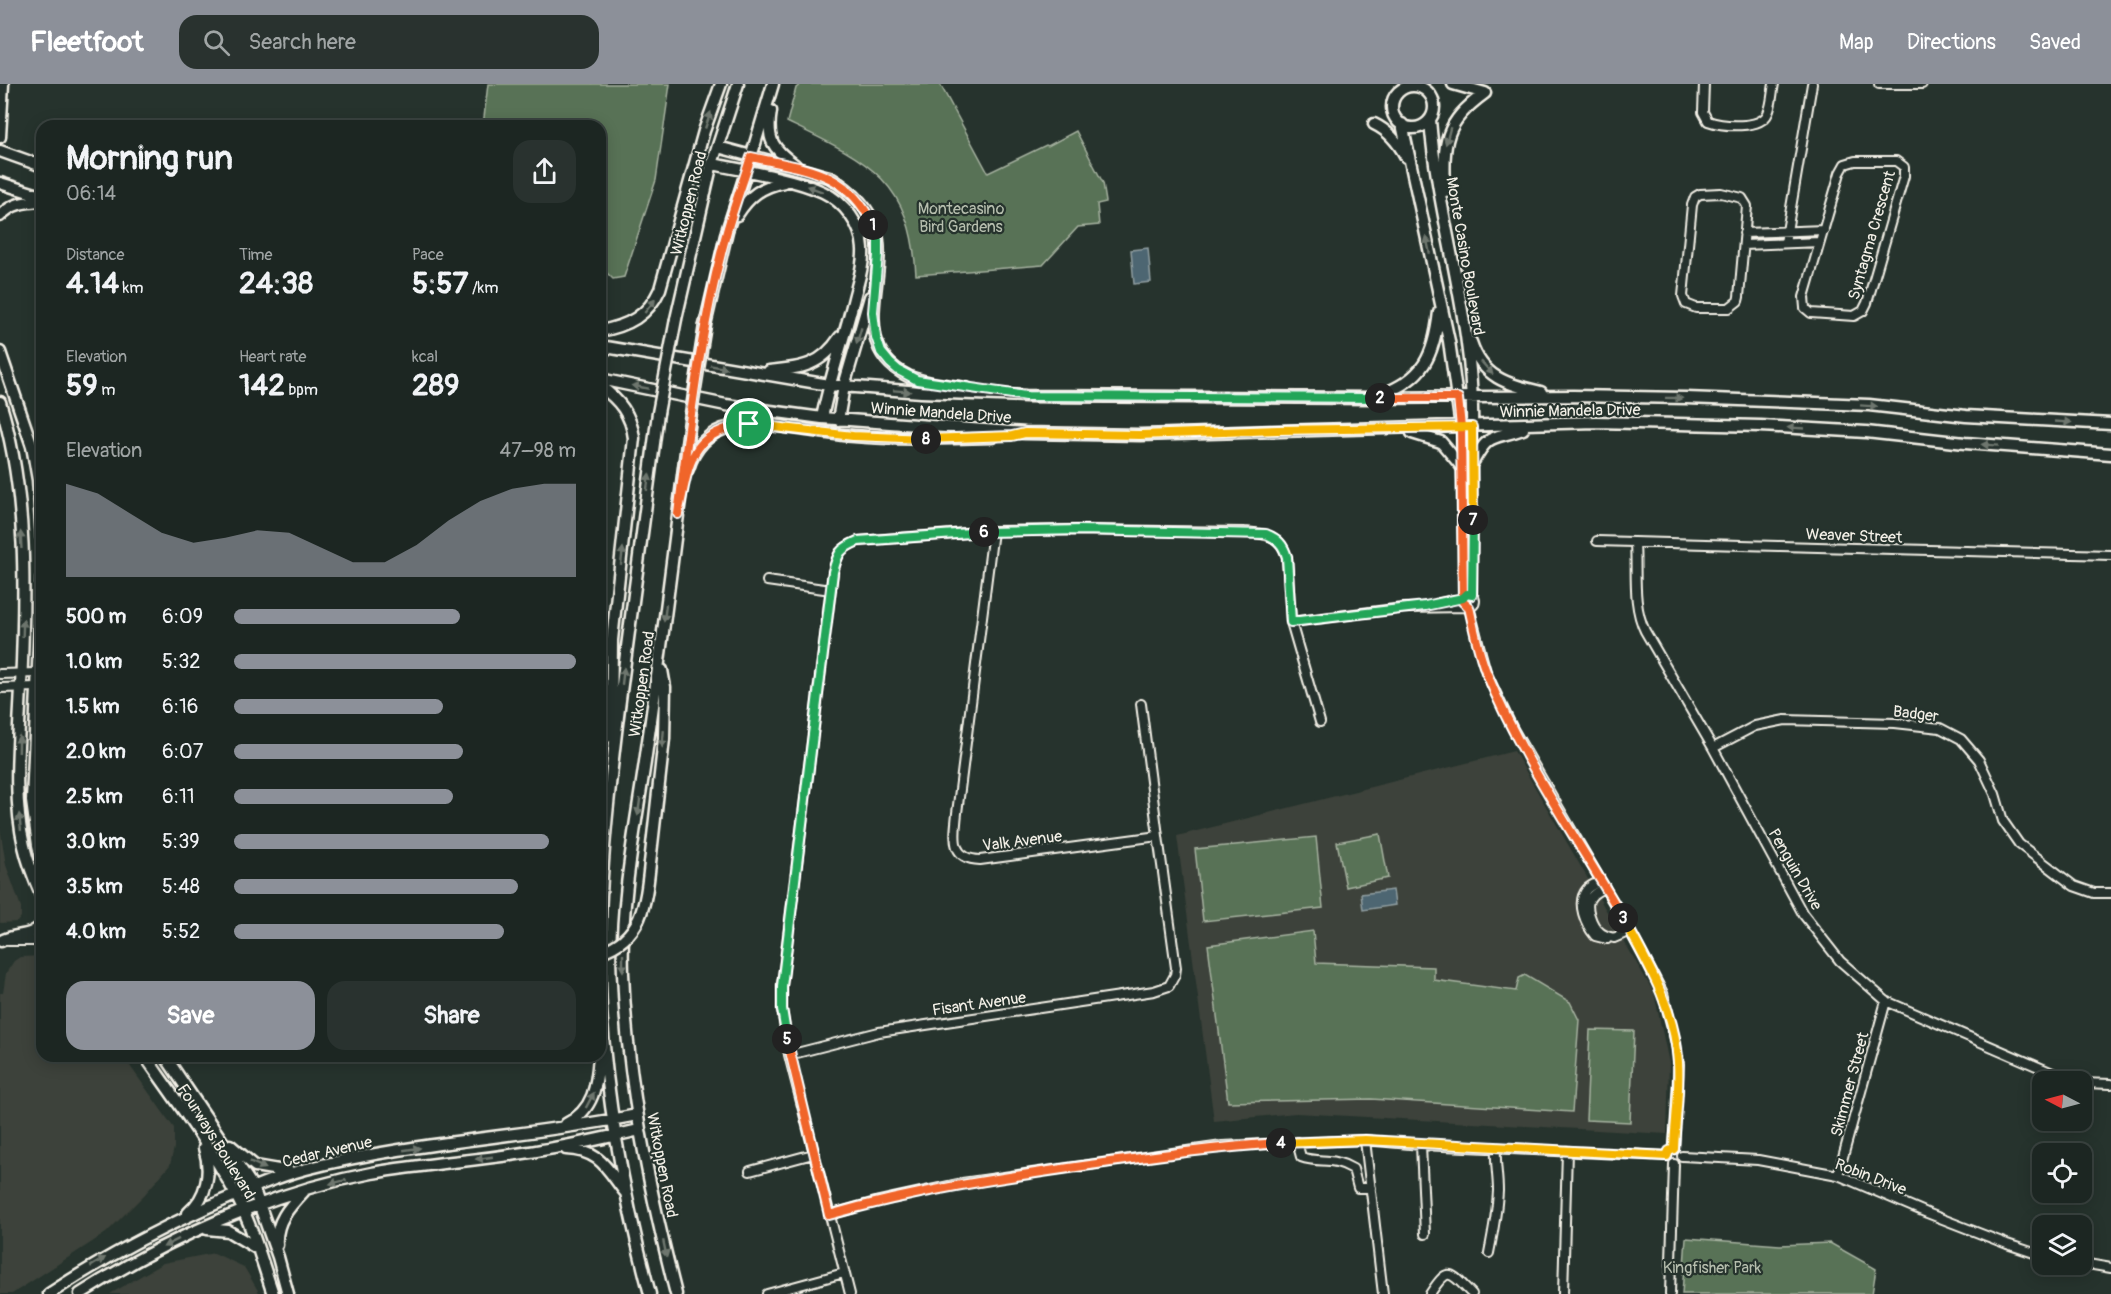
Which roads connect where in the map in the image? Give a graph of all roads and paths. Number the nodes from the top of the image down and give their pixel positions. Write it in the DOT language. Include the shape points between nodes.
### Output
graph roads {
  1 [pos="3,84"];
  2 [pos="721,84"];
  3 [pos="738,84"];
  4 [pos="774,84"];
  5 [pos="1453,84"];
  6 [pos="1704,84"];
  7 [pos="1774,84"];
  8 [pos="1812,84"];
  9 [pos="1879,84"];
  10 [pos="1922,84"];
  11 [pos="1420,85"];
  12 [pos="1398,88"];
  13 [pos="1430,120"];
  14 [pos="1374,124"];
  15 [pos="1402,124"];
  16 [pos="0,137"];
  17 [pos="718,147"];
  18 [pos="0,151"];
  19 [pos="751,157"];
  20 [pos="36,164"];
  21 [pos="712,165"];
  22 [pos="800,168"];
  23 [pos="746,172"];
  24 [pos="1414,177"];
  25 [pos="790,181"];
  26 [pos="0,183"];
  27 [pos="36,194"];
  28 [pos="36,202"];
  29 [pos="0,216"];
  30 [pos="1445,220"];
  31 [pos="1824,230"];
  32 [pos="727,231"];
  33 [pos="1786,231"];
  34 [pos="1744,233"];
  35 [pos="1820,242"];
  36 [pos="1785,243"];
  37 [pos="1744,245"];
  38 [pos="875,279"];
  39 [pos="1440,303"];
  40 [pos="1462,316"];
  41 [pos="847,327"];
  42 [pos="606,330"];
  43 [pos="606,347"];
  44 [pos="0,352"];
  45 [pos="750,372"];
  46 [pos="606,380"];
  47 [pos="829,385"];
  48 [pos="844,386"];
  49 [pos="606,391"];
  50 [pos="1026,396"];
  51 [pos="1573,396"];
  52 [pos="1473,397"];
  53 [pos="1372,398"];
  54 [pos="1458,398"];
  55 [pos="0,403"];
  56 [pos="822,418"];
  57 [pos="838,420"];
  58 [pos="1537,423"];
  59 [pos="2111,424"];
  60 [pos="1467,427"];
  61 [pos="1389,429"];
  62 [pos="1025,433"];
  63 [pos="2111,454"];
  64 [pos="1473,462"];
  65 [pos="1462,467"];
  66 [pos="36,470"];
  67 [pos="1473,487"];
  68 [pos="1462,488"];
  69 [pos="678,514"];
  70 [pos="1463,519"];
  71 [pos="1473,519"];
  72 [pos="993,531"];
  73 [pos="1597,541"];
  74 [pos="1635,543"];
  75 [pos="2111,555"];
  76 [pos="767,581"];
  77 [pos="831,590"];
  78 [pos="1466,596"];
  79 [pos="1425,606"];
  80 [pos="1468,607"];
  81 [pos="1291,622"];
  82 [pos="660,660"];
  83 [pos="22,673"];
  84 [pos="36,673"];
  85 [pos="0,674"];
  86 [pos="36,687"];
  87 [pos="0,688"];
  88 [pos="21,688"];
  89 [pos="1141,704"];
  90 [pos="36,710"];
  91 [pos="1320,722"];
  92 [pos="1713,748"];
  93 [pos="613,761"];
  94 [pos="610,788"];
  95 [pos="606,800"];
  96 [pos="36,830"];
  97 [pos="1158,836"];
  98 [pos="606,842"];
  99 [pos="36,883"];
  100 [pos="1603,884"];
  101 [pos="2111,893"];
  102 [pos="36,929"];
  103 [pos="1630,931"];
  104 [pos="0,941"];
  105 [pos="36,941"];
  106 [pos="606,949"];
  107 [pos="1886,1001"];
  108 [pos="789,1055"];
  109 [pos="606,1059"];
  110 [pos="149,1062"];
  111 [pos="169,1062"];
  112 [pos="599,1062"];
  113 [pos="2048,1071"];
  114 [pos="2092,1083"];
  115 [pos="2111,1084"];
  116 [pos="638,1115"];
  117 [pos="612,1120"];
  118 [pos="557,1129"];
  119 [pos="640,1130"];
  120 [pos="615,1135"];
  121 [pos="220,1136"];
  122 [pos="201,1138"];
  123 [pos="1365,1140"];
  124 [pos="1298,1142"];
  125 [pos="1421,1145"];
  126 [pos="1496,1148"];
  127 [pos="1674,1149"];
  128 [pos="542,1150"];
  129 [pos="1567,1151"];
  130 [pos="813,1154"];
  131 [pos="1667,1156"];
  132 [pos="1682,1156"];
  133 [pos="1674,1164"];
  134 [pos="304,1170"];
  135 [pos="750,1171"];
  136 [pos="1838,1175"];
  137 [pos="253,1187"];
  138 [pos="1371,1188"];
  139 [pos="304,1190"];
  140 [pos="236,1194"];
  141 [pos="627,1195"];
  142 [pos="259,1205"];
  143 [pos="244,1212"];
  144 [pos="829,1215"];
  145 [pos="178,1221"];
  146 [pos="201,1229"];
  147 [pos="1425,1234"];
  148 [pos="258,1250"];
  149 [pos="2032,1252"];
  150 [pos="1489,1253"];
  151 [pos="278,1257"];
  152 [pos="2092,1265"];
  153 [pos="2111,1268"];
  154 [pos="844,1274"];
  155 [pos="49,1294"];
  156 [pos="80,1294"];
  157 [pos="273,1294"];
  158 [pos="288,1294"];
  159 [pos="650,1294"];
  160 [pos="676,1294"];
  161 [pos="767,1294"];
  162 [pos="850,1294"];
  163 [pos="1383,1294"];
  164 [pos="1430,1294"];
  165 [pos="1472,1294"];
  166 [pos="1563,1294"];
  167 [pos="1670,1294"];
  1 -- 16 [label="main road"];
  42 -- 2 [label="main road, one-way" via="637,319 655,301"];
  3 -- 17 [label="main road, Witkoppen Road"];
  4 -- 19 [label="main road, Witkoppen Road"];
  4 -- 22 [label="main road" via="771,140 781,155"];
  5 -- 30 [label="main road, one-way" via="1485,93 1450,127 1446,145"];
  6 -- 7 [label="street" via="1703,112 1708,121 1752,124 1768,115"];
  8 -- 33 [label="street"];
  9 -- 10 [label="street"];
  11 -- 12 [label="main road"];
  11 -- 13 [label="main road" via="1433,100"];
  12 -- 15 [label="main road" via="1393,111"];
  13 -- 15 [label="main road" via="1414,128"];
  13 -- 30 [label="main road, Monte Casino Boulevard"];
  14 -- 24 [label="main road" via="1395,139"];
  15 -- 24 [label="main road, Monte Casino Boulevard"];
  17 -- 19 [label="main road"];
  17 -- 21 [label="main road, Witkoppen Road"];
  18 -- 20 [label="main road"];
  19 -- 22 [label="main road"];
  19 -- 23 [label="main road, Witkoppen Road"];
  21 -- 23 [label="main road"];
  93 -- 21 [label="main road, Witkoppen Road, one-way, bridge" via="658,413"];
  22 -- 38 [label="main road" via="829,177 861,202 876,229"];
  23 -- 25 [label="main road"];
  23 -- 32 [label="main road, Witkoppen Road"];
  39 -- 24 [label="main road, Monte Casino Boulevard, one-way"];
  25 -- 32 [label="main road" via="758,190"];
  41 -- 25 [label="main road, one-way" via="862,267 861,233 850,213 837,201 824,192"];
  26 -- 27 [label="main road"];
  28 -- 29 [label="main road" via="17,204"];
  30 -- 40 [label="main road, Monte Casino Boulevard"];
  31 -- 33 [label="street"];
  31 -- 35 [label="street, Syntagma Crescent"];
  31 -- 35 [label="street, Syntagma Crescent" via="1845,164 1901,163 1904,176 1867,303 1858,315 1814,314 1805,308 1804,297"];
  32 -- 69 [label="main road, Witkoppen Road, bridge" via="705,325"];
  33 -- 34 [label="street"];
  33 -- 36 [label="street"];
  34 -- 37 [label="street"];
  34 -- 37 [label="street" via="1747,206 1742,198 1722,193 1695,196 1684,302 1704,309 1733,306 1739,297"];
  35 -- 36 [label="street"];
  36 -- 37 [label="street"];
  38 -- 48 [label="main road, one-way"];
  38 -- 50 [label="main road" via="876,337 881,352 898,370 925,382"];
  39 -- 53 [label="main road" via="1437,335 1425,364 1402,385"];
  39 -- 54 [label="main road, Monte Casino Boulevard"];
  40 -- 51 [label="main road, one-way" via="1481,364 1500,381"];
  40 -- 52 [label="main road, Monte Casino Boulevard"];
  41 -- 45 [label="main road" via="832,349 808,366"];
  41 -- 47 [label="main road"];
  43 -- 45 [label="main road, Winnie Mandela Drive, one-way"];
  44 -- 66 [label="main road" via="29,433"];
  45 -- 47 [label="main road, Winnie Mandela Drive"];
  56 -- 46 [label="main road, Winnie Mandela Drive, one-way" via="726,405"];
  47 -- 48 [label="main road, Winnie Mandela Drive"];
  47 -- 56 [label="main road"];
  48 -- 50 [label="main road, Winnie Mandela Drive, one-way"];
  48 -- 57 [label="main road"];
  93 -- 49 [label="main road, one-way" via="612,640 634,438 624,408"];
  50 -- 53 [label="main road, Winnie Mandela Drive"];
  51 -- 52 [label="main road, Winnie Mandela Drive"];
  51 -- 59 [label="main road, Winnie Mandela Drive, one-way" via="1869,405 1966,416"];
  52 -- 54 [label="main road, Winnie Mandela Drive"];
  52 -- 60 [label="main road, Monte Casino Boulevard"];
  53 -- 54 [label="main road, Winnie Mandela Drive"];
  54 -- 60 [label="main road, Monte Casino Boulevard"];
  83 -- 55 [label="main road, one-way" via="24,596 18,484"];
  56 -- 57 [label="main road, Winnie Mandela Drive"];
  57 -- 62 [label="main road, Winnie Mandela Drive"];
  58 -- 60 [label="main road, Winnie Mandela Drive"];
  63 -- 58 [label="main road, Winnie Mandela Drive, one-way" via="1761,426"];
  58 -- 64 [label="main road" via="1491,438"];
  60 -- 61 [label="main road, Winnie Mandela Drive"];
  60 -- 64 [label="street"];
  60 -- 65 [label="street"];
  61 -- 62 [label="main road, Winnie Mandela Drive" via="1140,435"];
  61 -- 65 [label="main road" via="1441,441"];
  62 -- 69 [label="main road" via="910,439 749,424 731,427 712,435 695,452 688,466"];
  64 -- 67 [label="street"];
  65 -- 68 [label="street"];
  67 -- 68 [label="street"];
  67 -- 71 [label="street"];
  68 -- 70 [label="street"];
  69 -- 82 [label="main road, Witkoppen Road, one-way"];
  70 -- 71 [label="street"];
  70 -- 78 [label="street"];
  71 -- 78 [label="street"];
  72 -- 77 [label="street" via="858,541 843,548 837,557"];
  72 -- 81 [label="street" via="1266,534 1284,546"];
  72 -- 97 [label="street, Valk Avenue" via="957,813 956,848 965,857 980,860"];
  73 -- 74 [label="street, Weaver Street"];
  74 -- 75 [label="street, Weaver Street"];
  74 -- 92 [label="street, Penguin Drive" via="1641,624"];
  76 -- 77 [label="street"];
  77 -- 108 [label="street" via="782,986"];
  78 -- 79 [label="street"];
  78 -- 80 [label="street" via="1475,602"];
  79 -- 80 [label="street"];
  79 -- 81 [label="street"];
  80 -- 100 [label="street" via="1486,672 1509,720"];
  81 -- 91 [label="street"];
  82 -- 106 [label="main road, one-way, bridge" via="664,739 644,907 626,938"];
  82 -- 116 [label="main road, Witkoppen Road, one-way" via="623,929 629,1049"];
  83 -- 84 [label="street"];
  83 -- 85 [label="street"];
  83 -- 88 [label="main road"];
  86 -- 88 [label="street"];
  87 -- 88 [label="street"];
  99 -- 88 [label="main road, one-way" via="20,821"];
  89 -- 97 [label="street"];
  90 -- 96 [label="main road" via="32,801"];
  92 -- 101 [label="street, Badger" via="1755,726 1785,720 1940,728 1961,739 1979,760 2003,821 2019,844 2074,886 2094,893"];
  92 -- 107 [label="street, Penguin Drive" via="1803,914 1840,961"];
  93 -- 94 [label="main road, Witkoppen Road"];
  94 -- 95 [label="main road"];
  94 -- 98 [label="main road, Witkoppen Road"];
  97 -- 108 [label="street, Fisant Avenue" via="1176,968 1166,988 879,1032"];
  100 -- 103 [label="street"];
  100 -- 103 [label="street" via="1587,889 1585,922 1595,936 1605,939"];
  102 -- 104 [label="main road"];
  103 -- 127 [label="street" via="1663,993 1676,1042"];
  104 -- 105 [label="street"];
  107 -- 113 [label="street, Penguin Drive"];
  107 -- 136 [label="street, Skimmer Street"];
  108 -- 130 [label="street"];
  109 -- 117 [label="main road, Witkoppen Road"];
  110 -- 122 [label="main road, Fourways Boulevard"];
  111 -- 121 [label="main road, Fourways Boulevard"];
  118 -- 112 [label="main road, one-way" via="575,1119 590,1102"];
  114 -- 115 [label="street, Penguin Drive"];
  116 -- 117 [label="main road, Cedar Avenue"];
  116 -- 119 [label="main road, Witkoppen Road"];
  117 -- 118 [label="main road, Cedar Avenue"];
  117 -- 120 [label="main road, Witkoppen Road"];
  134 -- 118 [label="main road, Cedar Avenue, one-way" via="367,1156"];
  119 -- 120 [label="main road, Cedar Avenue"];
  119 -- 160 [label="main road, Witkoppen Road, one-way"];
  120 -- 128 [label="main road, Cedar Avenue"];
  120 -- 141 [label="main road, Witkoppen Road"];
  121 -- 134 [label="main road, one-way" via="255,1166 288,1172"];
  121 -- 137 [label="main road, Fourways Boulevard"];
  122 -- 140 [label="main road, Fourways Boulevard"];
  122 -- 145 [label="main road" via="208,1168 204,1190 197,1205"];
  123 -- 124 [label="street"];
  123 -- 125 [label="street"];
  123 -- 138 [label="street"];
  124 -- 138 [label="street" via="1301,1157 1345,1164 1353,1169 1358,1188"];
  124 -- 144 [label="street" via="1222,1146 962,1183"];
  125 -- 126 [label="street"];
  125 -- 147 [label="street"];
  126 -- 129 [label="street"];
  126 -- 150 [label="street" via="1496,1223"];
  127 -- 131 [label="street"];
  127 -- 132 [label="street"];
  128 -- 139 [label="main road, Cedar Avenue, one-way" via="371,1173"];
  128 -- 141 [label="main road" via="575,1149 590,1153"];
  129 -- 131 [label="street"];
  129 -- 166 [label="street"];
  130 -- 135 [label="street"];
  130 -- 144 [label="street"];
  131 -- 133 [label="street"];
  132 -- 133 [label="street"];
  132 -- 136 [label="street, Robin Drive" via="1758,1160"];
  133 -- 167 [label="street"];
  134 -- 137 [label="main road, Cedar Avenue"];
  136 -- 149 [label="street, Robin Drive"];
  137 -- 140 [label="main road, Cedar Avenue"];
  137 -- 142 [label="main road, Fourways Boulevard"];
  138 -- 163 [label="street"];
  139 -- 142 [label="main road, Cedar Avenue"];
  139 -- 151 [label="main road" via="279,1224"];
  140 -- 143 [label="main road, Fourways Boulevard"];
  140 -- 145 [label="main road, Cedar Avenue"];
  141 -- 159 [label="main road, Witkoppen Road"];
  142 -- 143 [label="main road, Cedar Avenue"];
  142 -- 151 [label="main road, Fourways Boulevard"];
  143 -- 146 [label="main road, Cedar Avenue"];
  143 -- 148 [label="main road, Fourways Boulevard"];
  144 -- 154 [label="street"];
  155 -- 145 [label="main road, Cedar Avenue, one-way" via="111,1254"];
  146 -- 148 [label="main road" via="228,1231"];
  146 -- 156 [label="main road, Cedar Avenue, one-way" via="119,1269"];
  148 -- 157 [label="main road, Fourways Boulevard"];
  151 -- 158 [label="main road"];
  152 -- 153 [label="street"];
  154 -- 161 [label="street"];
  154 -- 162 [label="street"];
  164 -- 165 [label="street" via="1446,1275 1454,1275"];
}
